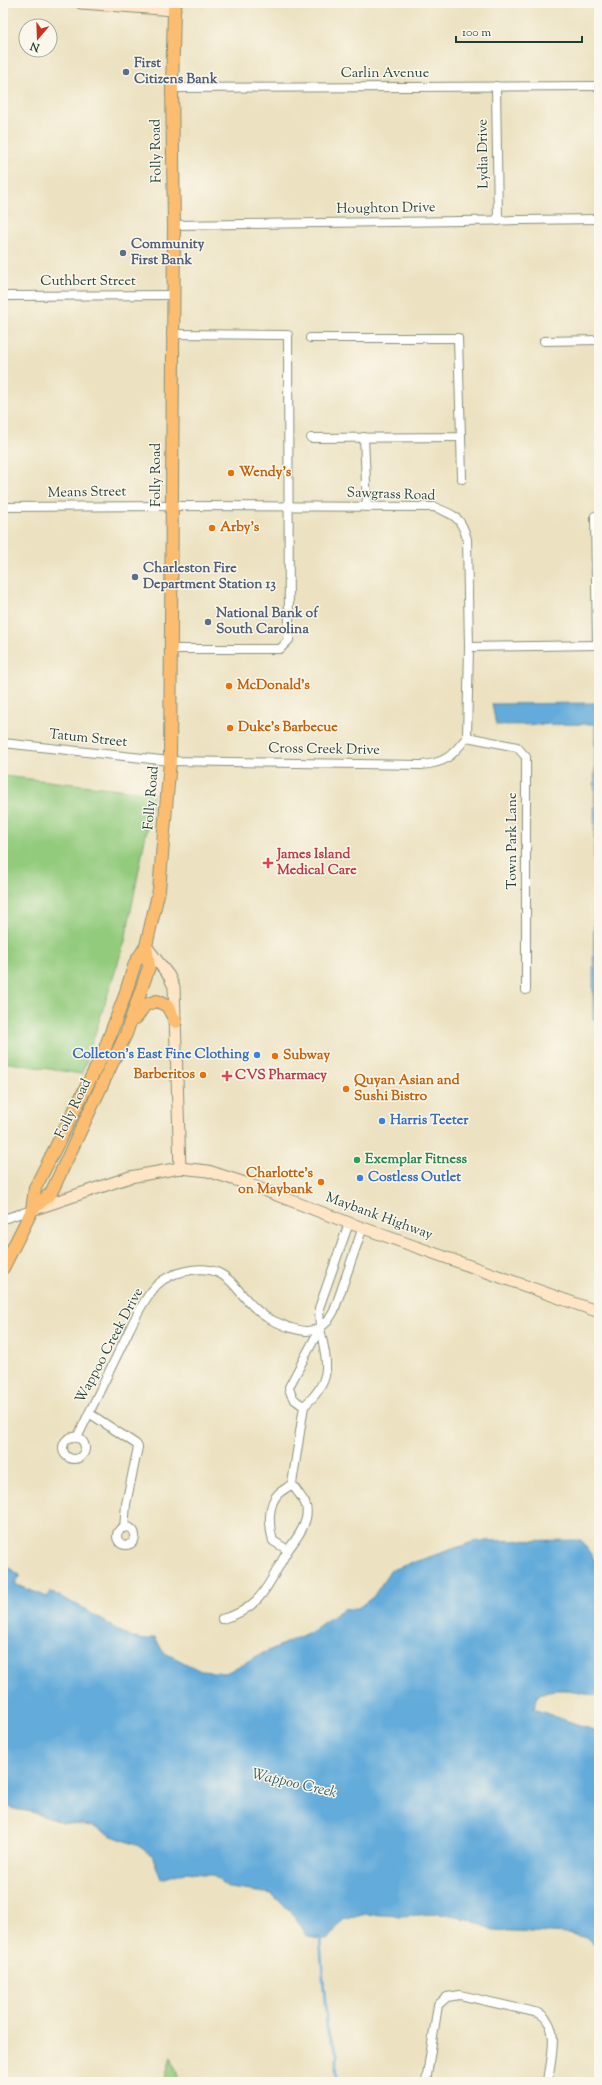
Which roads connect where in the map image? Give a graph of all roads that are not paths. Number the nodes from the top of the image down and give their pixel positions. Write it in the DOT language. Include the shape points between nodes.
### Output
graph roads {
  1 [pos="81,3"];
  2 [pos="175,7"];
  3 [pos="496,86"];
  4 [pos="599,86"];
  5 [pos="172,88"];
  6 [pos="599,219"];
  7 [pos="498,221"];
  8 [pos="174,225"];
  9 [pos="172,295"];
  10 [pos="3,296"];
  11 [pos="172,334"];
  12 [pos="310,338"];
  13 [pos="599,340"];
  14 [pos="544,341"];
  15 [pos="461,436"];
  16 [pos="364,437"];
  17 [pos="311,438"];
  18 [pos="462,479"];
  19 [pos="172,506"];
  20 [pos="289,506"];
  21 [pos="3,507"];
  22 [pos="367,507"];
  23 [pos="599,516"];
  24 [pos="598,645"];
  25 [pos="469,647"];
  26 [pos="171,649"];
  27 [pos="467,737"];
  28 [pos="3,742"];
  29 [pos="170,761"];
  30 [pos="146,946"];
  31 [pos="526,990"];
  32 [pos="176,1022"];
  33 [pos="126,1034"];
  34 [pos="180,1168"];
  35 [pos="32,1210"];
  36 [pos="3,1219"];
  37 [pos="349,1223"];
  38 [pos="363,1228"];
  39 [pos="3,1268"];
  40 [pos="599,1312"];
  41 [pos="320,1328"];
  42 [pos="304,1406"];
  43 [pos="89,1413"];
  44 [pos="77,1438"];
  45 [pos="292,1484"];
  46 [pos="124,1528"];
  47 [pos="288,1550"];
  48 [pos="222,1619"];
  49 [pos="426,2082"];
  50 [pos="548,2082"];
  1 -- 2 [label="main road"];
  2 -- 5 [label="main road, Folly Road"];
  3 -- 4 [label="street, Carlin Avenue"];
  3 -- 5 [label="street, Carlin Avenue"];
  3 -- 7 [label="street, Lydia Drive"];
  5 -- 8 [label="main road, Folly Road"];
  6 -- 7 [label="street, Houghton Drive"];
  7 -- 8 [label="street, Houghton Drive"];
  8 -- 9 [label="main road, Folly Road"];
  9 -- 10 [label="street, Cuthbert Street"];
  9 -- 11 [label="main road, Folly Road"];
  11 -- 19 [label="main road, Folly Road"];
  11 -- 20 [label="street" via="288,335"];
  12 -- 15 [label="street" via="458,338"];
  13 -- 14 [label="street"];
  15 -- 16 [label="street"];
  15 -- 18 [label="street"];
  16 -- 17 [label="street"];
  16 -- 22 [label="street"];
  19 -- 20 [label="street, Sawgrass Road"];
  19 -- 21 [label="street, Means Street"];
  19 -- 26 [label="main road, Folly Road"];
  20 -- 22 [label="street, Sawgrass Road"];
  20 -- 26 [label="street" via="289,640 286,645 280,649"];
  22 -- 25 [label="street, Sawgrass Road" via="434,507 455,515 463,525 467,539"];
  23 -- 24 [label="street" via="595,516"];
  24 -- 25 [label="street"];
  25 -- 27 [label="street, Sawgrass Road"];
  26 -- 29 [label="main road, Folly Road"];
  27 -- 29 [label="street, Cross Creek Drive" via="445,760 421,765"];
  27 -- 31 [label="street, Town Park Lane" via="517,747 526,757"];
  28 -- 29 [label="street, Tatum Street"];
  29 -- 30 [label="main road, Folly Road" via="159,890"];
  30 -- 32 [label="main road" via="169,976 174,987"];
  30 -- 33 [label="main road, Folly Road" via="149,967"];
  30 -- 35 [label="main road, Folly Road" via="135,963 102,1056 36,1188"];
  32 -- 33 [label="main road" via="167,1006 157,1001 151,1002 139,1012"];
  32 -- 34 [label="main road"];
  33 -- 35 [label="main road, Folly Road" via="50,1193"];
  34 -- 35 [label="main road, Maybank Highway" via="130,1177"];
  34 -- 37 [label="main road, Maybank Highway" via="208,1171 248,1184"];
  35 -- 36 [label="street"];
  35 -- 39 [label="main road, Folly Road"];
  37 -- 38 [label="main road, Maybank Highway"];
  37 -- 41 [label="street" via="319,1308"];
  38 -- 40 [label="main road, Maybank Highway"];
  38 -- 41 [label="street" via="334,1311"];
  41 -- 42 [label="street" via="327,1360 325,1378 320,1391"];
  41 -- 42 [label="street" via="289,1388 294,1401"];
  41 -- 43 [label="street, Wappoo Creek Drive" via="309,1333 266,1317 231,1280 220,1274 207,1270 192,1270 171,1275 151,1292"];
  42 -- 45 [label="street"];
  43 -- 44 [label="street, Wappoo Creek Drive"];
  43 -- 46 [label="street" via="136,1444 138,1448 126,1504"];
  45 -- 47 [label="street" via="305,1504 306,1513 303,1528"];
  45 -- 47 [label="street" via="278,1494 271,1514 270,1530 273,1541"];
  47 -- 48 [label="street" via="256,1603 238,1615"];
  49 -- 50 [label="street" via="438,2005 447,1997 460,1995 546,2016 552,2025 553,2035"];
}
